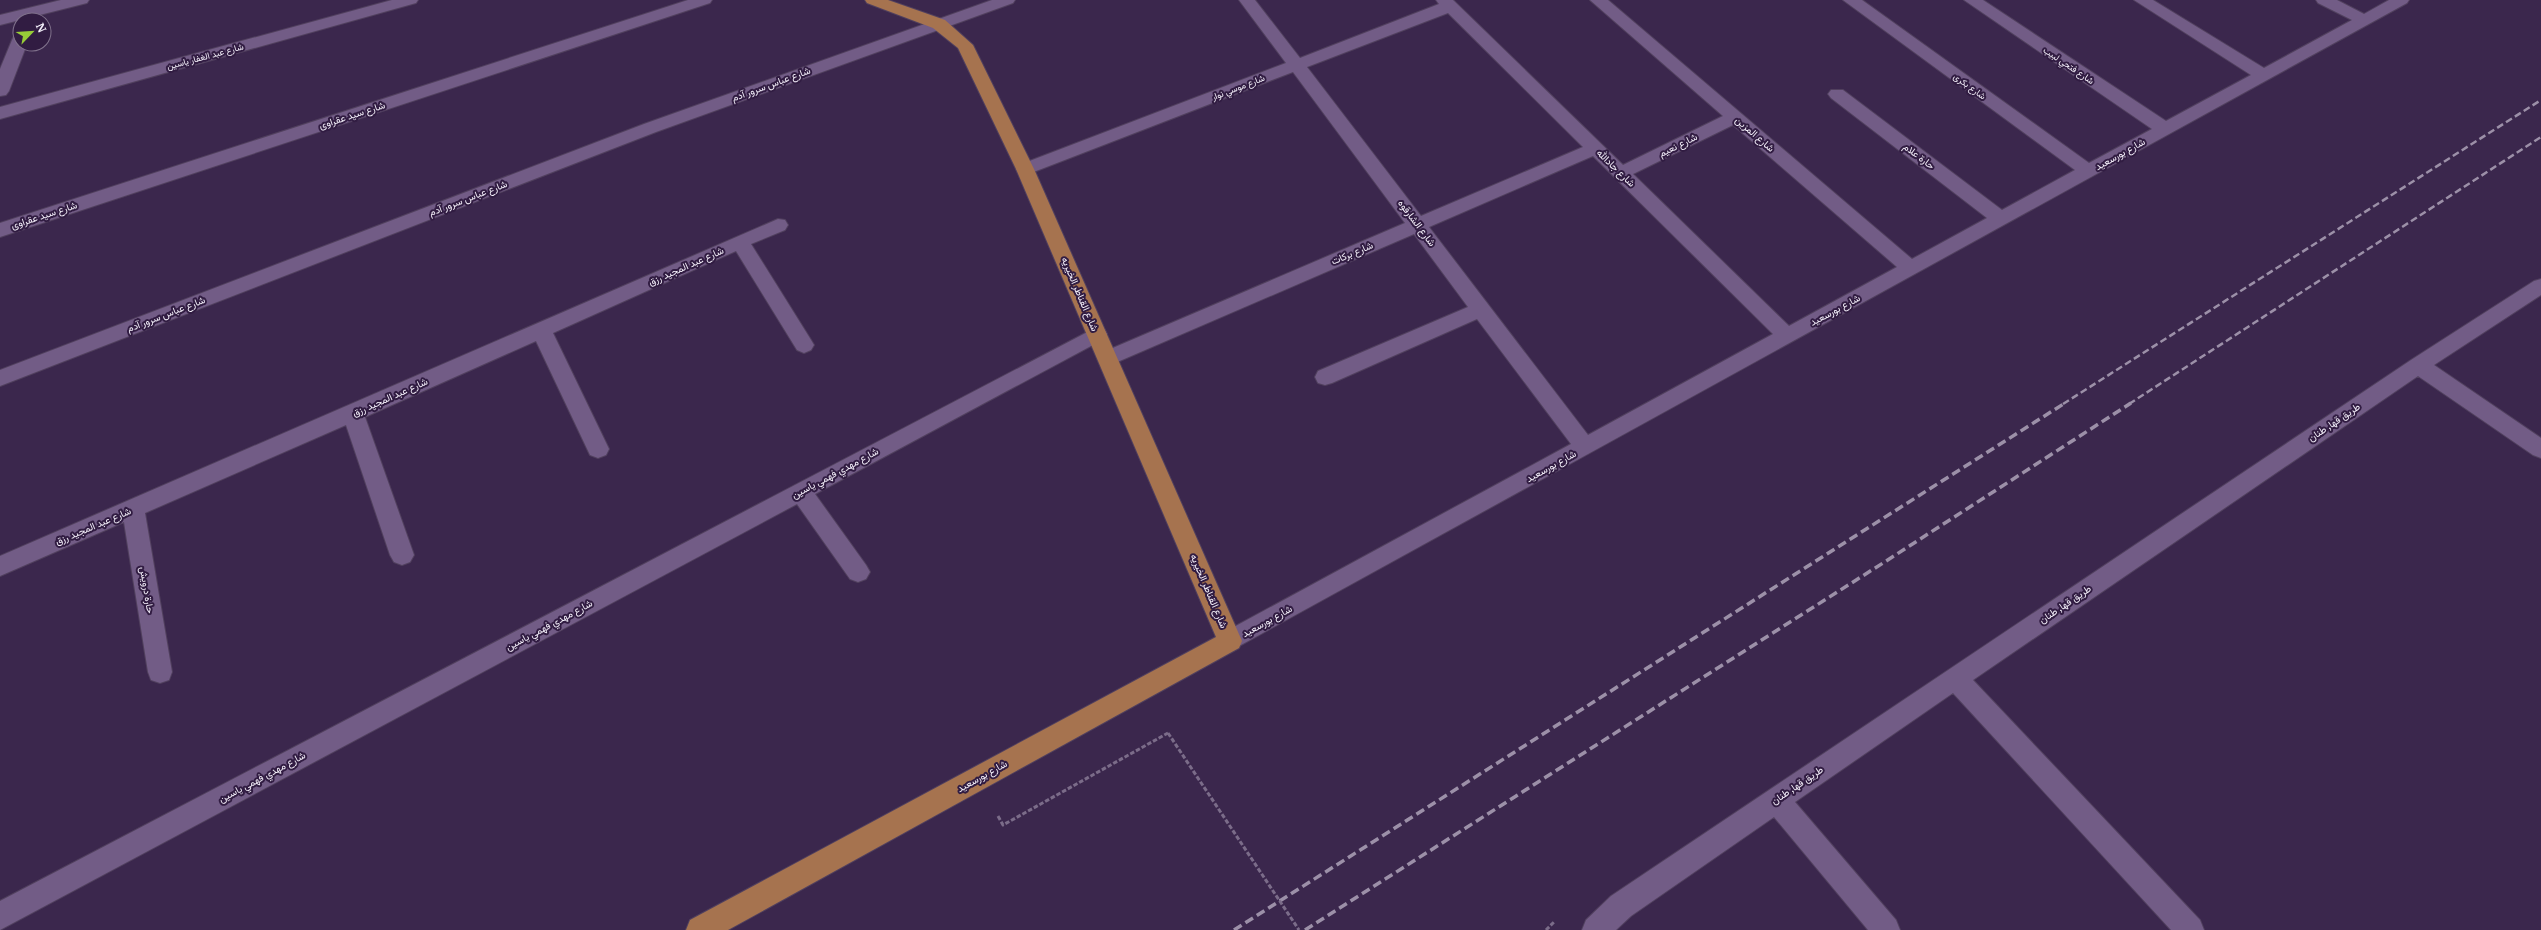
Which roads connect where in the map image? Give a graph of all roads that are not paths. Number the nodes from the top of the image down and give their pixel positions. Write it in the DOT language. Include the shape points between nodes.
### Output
graph roads {
  1 [pos="81,0"];
  2 [pos="410,0"];
  3 [pos="704,0"];
  4 [pos="872,0"];
  5 [pos="1007,0"];
  6 [pos="1247,0"];
  7 [pos="1598,0"];
  8 [pos="1851,0"];
  9 [pos="1972,0"];
  10 [pos="2142,0"];
  11 [pos="2324,0"];
  12 [pos="2402,0"];
  13 [pos="1447,3"];
  14 [pos="31,11"];
  15 [pos="0,20"];
  16 [pos="2364,20"];
  17 [pos="938,24"];
  18 [pos="15,52"];
  19 [pos="1297,64"];
  20 [pos="2263,75"];
  21 [pos="0,91"];
  22 [pos="1837,94"];
  23 [pos="0,113"];
  24 [pos="1735,117"];
  25 [pos="2165,129"];
  26 [pos="1596,148"];
  27 [pos="1025,169"];
  28 [pos="2088,171"];
  29 [pos="1621,173"];
  30 [pos="2001,219"];
  31 [pos="778,225"];
  32 [pos="1418,225"];
  33 [pos="0,230"];
  34 [pos="740,242"];
  35 [pos="1912,269"];
  36 [pos="2541,286"];
  37 [pos="1481,309"];
  38 [pos="541,330"];
  39 [pos="1097,334"];
  40 [pos="1787,336"];
  41 [pos="804,345"];
  42 [pos="1108,358"];
  43 [pos="2418,365"];
  44 [pos="1325,377"];
  45 [pos="0,378"];
  46 [pos="353,413"];
  47 [pos="1585,447"];
  48 [pos="598,449"];
  49 [pos="2541,449"];
  50 [pos="801,491"];
  51 [pos="134,509"];
  52 [pos="402,555"];
  53 [pos="0,566"];
  54 [pos="858,572"];
  55 [pos="1230,641"];
  56 [pos="160,672"];
  57 [pos="1955,678"];
  58 [pos="1776,800"];
  59 [pos="0,916"];
  60 [pos="700,930"];
  61 [pos="1596,930"];
  62 [pos="1886,930"];
  63 [pos="2190,930"];
  1 -- 14 [label="street"];
  2 -- 23 [label="street, شارع عبد الغفار ياسين"];
  3 -- 33 [label="street, شارع سيد عقراوى"];
  4 -- 17 [label="main road, شارع القناطر الخيريه"];
  5 -- 17 [label="street, شارع عباس سرور آدم"];
  6 -- 19 [label="street, شارع الشارقوه"];
  7 -- 24 [label="street, شارع المزين"];
  8 -- 28 [label="street, شارع بكرى"];
  9 -- 25 [label="street, شارع فتحي لبيب"];
  10 -- 20 [label="street"];
  11 -- 16 [label="street"];
  12 -- 16 [label="street, شارع بورسعيد"];
  13 -- 19 [label="street, شارع موسي نوار"];
  13 -- 26 [label="street, شارع جادالله"];
  14 -- 15 [label="street"];
  16 -- 20 [label="street, شارع بورسعيد"];
  17 -- 27 [label="main road, شارع القناطر الخيريه" via="964,45"];
  17 -- 45 [label="street, شارع عباس سرور آدم" via="650,128"];
  18 -- 21 [label="street"];
  19 -- 27 [label="street, شارع موسي نوار"];
  19 -- 32 [label="street, شارع الشارقوه"];
  20 -- 25 [label="street, شارع بورسعيد"];
  22 -- 30 [label="street, حارة علام"];
  24 -- 29 [label="street, شارع نعيم"];
  24 -- 35 [label="street, شارع المزين"];
  25 -- 28 [label="street, شارع بورسعيد"];
  26 -- 29 [label="street, شارع جادالله"];
  26 -- 32 [label="street, شارع بركات"];
  27 -- 39 [label="main road, شارع القناطر الخيريه"];
  28 -- 30 [label="street, شارع بورسعيد"];
  29 -- 40 [label="street, شارع جادالله"];
  30 -- 35 [label="street, شارع بورسعيد"];
  31 -- 34 [label="street, شارع عبد المجيد رزق"];
  32 -- 37 [label="street, شارع الشارقوه"];
  32 -- 42 [label="street, شارع بركات"];
  34 -- 38 [label="street, شارع عبد المجيد رزق"];
  34 -- 41 [label="street"];
  35 -- 40 [label="street, شارع بورسعيد"];
  36 -- 43 [label="street, طريق قها, طنان"];
  37 -- 44 [label="street"];
  37 -- 47 [label="street, شارع الشارقوه"];
  38 -- 46 [label="street, شارع عبد المجيد رزق"];
  38 -- 48 [label="street"];
  39 -- 42 [label="main road, شارع القناطر الخيريه"];
  39 -- 50 [label="street, شارع مهدي فهمي ياسين"];
  40 -- 47 [label="street, شارع بورسعيد"];
  42 -- 55 [label="main road, شارع القناطر الخيريه"];
  43 -- 49 [label="street"];
  43 -- 57 [label="street, طريق قها, طنان"];
  46 -- 51 [label="street, شارع عبد المجيد رزق"];
  46 -- 52 [label="street"];
  47 -- 55 [label="street, شارع بورسعيد"];
  50 -- 54 [label="street"];
  50 -- 59 [label="street, شارع مهدي فهمي ياسين"];
  51 -- 53 [label="street, شارع عبد المجيد رزق"];
  51 -- 56 [label="street, حارة درويش"];
  55 -- 60 [label="main road, شارع بورسعيد"];
  57 -- 58 [label="street, طريق قها, طنان"];
  57 -- 63 [label="street"];
  58 -- 61 [label="street, طريق قها, طنان" via="1621,906"];
  58 -- 62 [label="street"];
}
